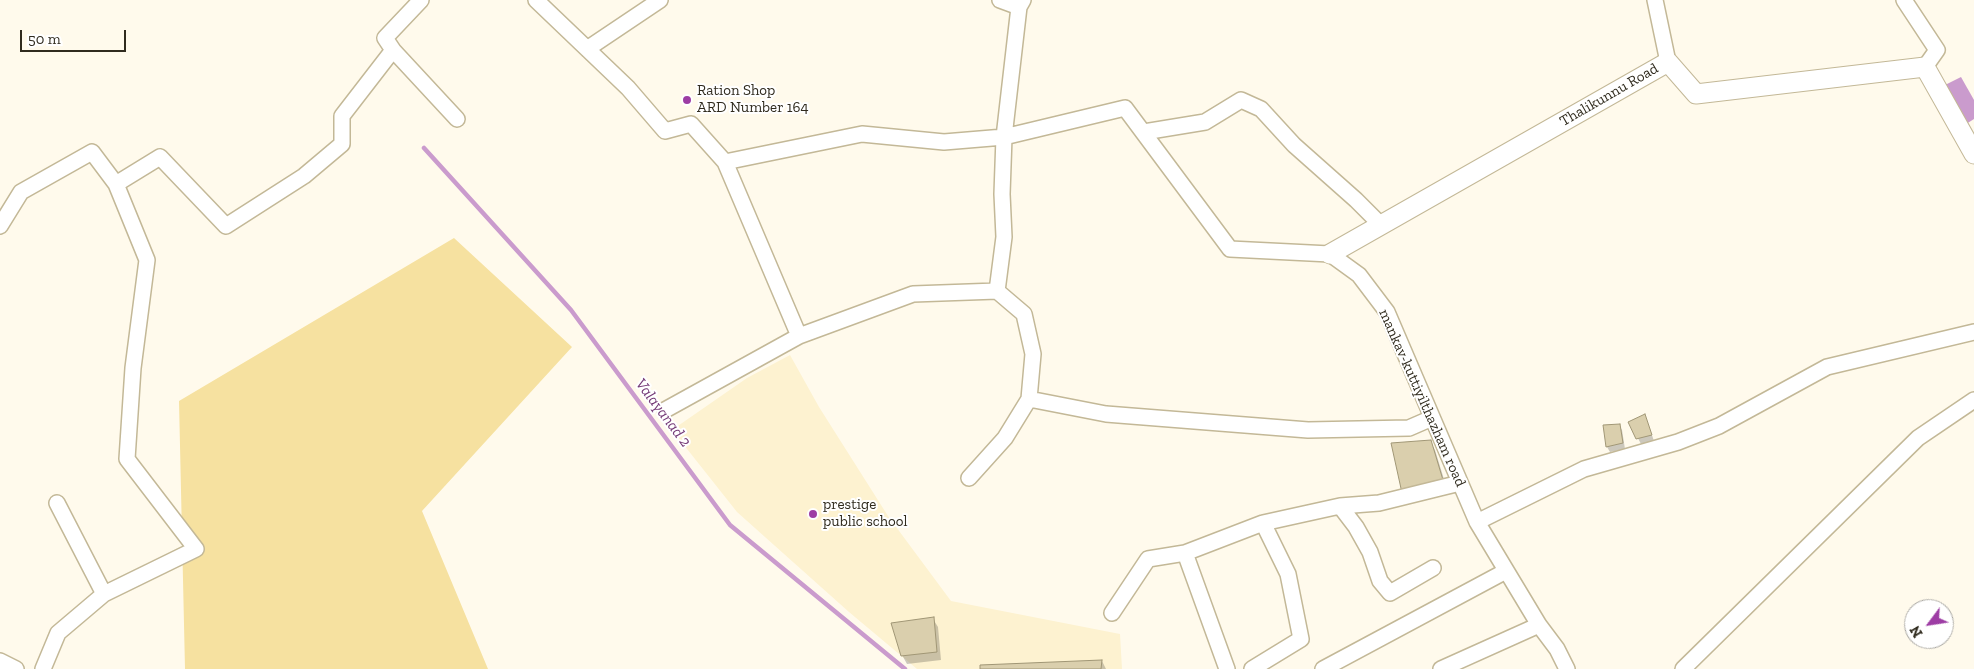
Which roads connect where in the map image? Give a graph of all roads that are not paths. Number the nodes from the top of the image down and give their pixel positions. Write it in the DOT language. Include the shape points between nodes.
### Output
graph roads {
  1 [pos="421,0"];
  2 [pos="536,0"];
  3 [pos="660,0"];
  4 [pos="1000,0"];
  5 [pos="1655,0"];
  6 [pos="1904,0"];
  7 [pos="1021,4"];
  8 [pos="587,49"];
  9 [pos="393,50"];
  10 [pos="1668,62"];
  11 [pos="1925,67"];
  12 [pos="457,119"];
  13 [pos="1144,132"];
  14 [pos="1004,137"];
  15 [pos="1974,154"];
  16 [pos="725,162"];
  17 [pos="116,184"];
  18 [pos="1381,225"];
  19 [pos="0,226"];
  20 [pos="1330,254"];
  21 [pos="997,291"];
  22 [pos="1974,332"];
  23 [pos="800,336"];
  24 [pos="1029,398"];
  25 [pos="1974,400"];
  26 [pos="665,410"];
  27 [pos="1432,418"];
  28 [pos="969,478"];
  29 [pos="1460,483"];
  30 [pos="57,503"];
  31 [pos="1340,506"];
  32 [pos="1477,522"];
  33 [pos="1263,523"];
  34 [pos="1185,553"];
  35 [pos="1433,568"];
  36 [pos="1506,571"];
  37 [pos="104,594"];
  38 [pos="1112,613"];
  39 [pos="1539,625"];
  40 [pos="0,661"];
  41 [pos="16,669"];
  42 [pos="42,669"];
  43 [pos="1226,669"];
  44 [pos="1252,669"];
  45 [pos="1323,669"];
  46 [pos="1440,669"];
  47 [pos="1567,669"];
  48 [pos="1683,669"];
  1 -- 9 [label="street" via="385,38"];
  2 -- 8 [label="street"];
  3 -- 8 [label="street"];
  4 -- 7 [label="street"];
  5 -- 10 [label="street"];
  6 -- 11 [label="street" via="1937,50"];
  7 -- 14 [label="street"];
  8 -- 16 [label="street" via="628,88 665,131 691,124"];
  9 -- 12 [label="street"];
  9 -- 17 [label="street" via="342,116 342,144 304,176 226,226 160,157"];
  10 -- 11 [label="street, Thalikunnu Road" via="1696,94"];
  10 -- 18 [label="street, Thalikunnu Road"];
  11 -- 15 [label="street"];
  13 -- 14 [label="street" via="1125,108"];
  13 -- 18 [label="street" via="1205,122 1241,100 1260,108 1294,145"];
  13 -- 20 [label="street" via="1230,249"];
  14 -- 16 [label="street" via="944,142 862,134"];
  14 -- 21 [label="street" via="1004,237"];
  16 -- 23 [label="street"];
  17 -- 19 [label="street" via="92,152 21,192"];
  17 -- 37 [label="street" via="147,260 133,368 127,459 196,549"];
  18 -- 20 [label="street, Thalikunnu Road"];
  20 -- 27 [label="street, mankav-kuttiyilthazham road" via="1358,275 1386,312"];
  21 -- 23 [label="street" via="913,294"];
  21 -- 24 [label="street" via="1024,314 1033,354"];
  22 -- 32 [label="street" via="1827,367 1719,426 1678,442 1584,469"];
  23 -- 26 [label="street"];
  24 -- 27 [label="street" via="1106,414 1308,430 1409,428"];
  24 -- 28 [label="street" via="1006,438"];
  25 -- 48 [label="street" via="1918,438"];
  27 -- 29 [label="street, mankav-kuttiyilthazham road"];
  29 -- 31 [label="street" via="1379,503"];
  29 -- 32 [label="street, mankav-kuttiyilthazham road"];
  30 -- 37 [label="street"];
  31 -- 33 [label="street"];
  31 -- 35 [label="street" via="1356,527 1370,552 1380,581 1390,593"];
  32 -- 36 [label="street, mankav-kuttiyilthazham road"];
  33 -- 34 [label="street"];
  33 -- 44 [label="street" via="1288,574 1302,639"];
  34 -- 38 [label="street" via="1148,559"];
  34 -- 43 [label="street"];
  36 -- 39 [label="street, mankav-kuttiyilthazham road"];
  36 -- 45 [label="street"];
  37 -- 42 [label="street" via="58,633"];
  39 -- 46 [label="street"];
  39 -- 47 [label="street, mankav-kuttiyilthazham road"];
  40 -- 41 [label="street"];
}
